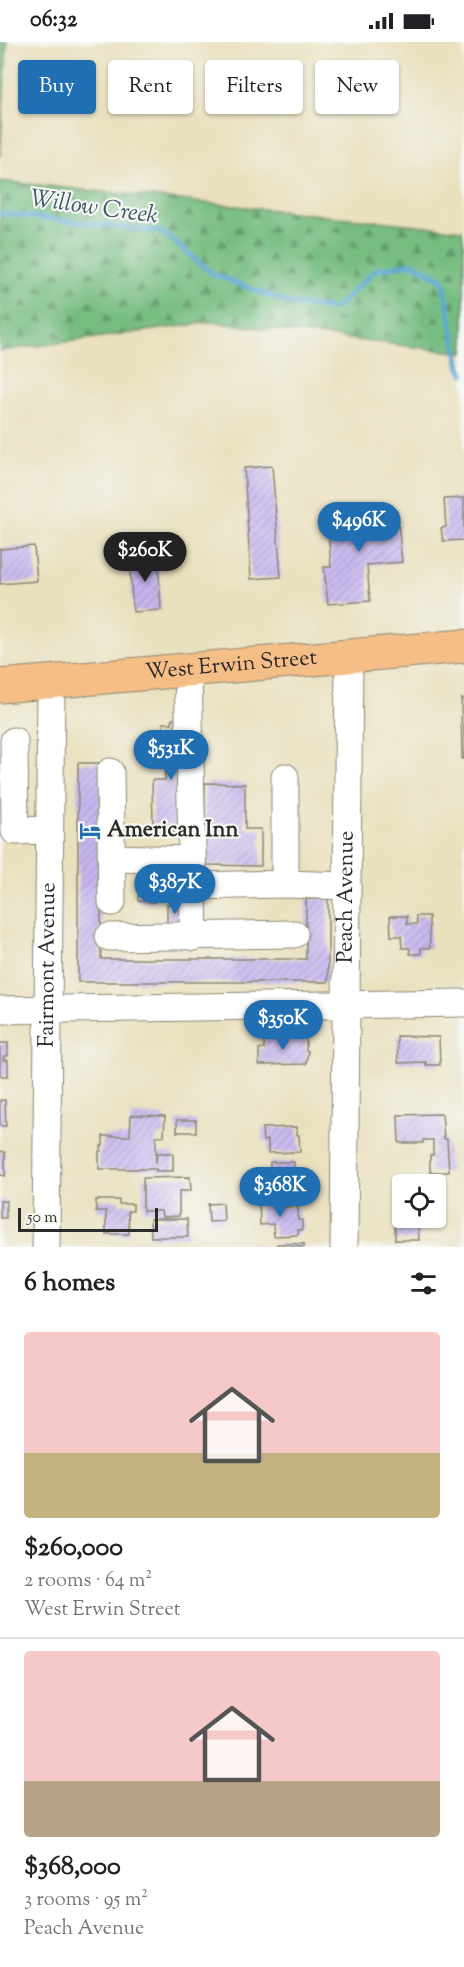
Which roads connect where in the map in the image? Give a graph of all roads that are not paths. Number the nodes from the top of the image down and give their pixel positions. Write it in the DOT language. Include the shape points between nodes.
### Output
graph roads {
  1 [pos="464,646"];
  2 [pos="401,652"];
  3 [pos="349,656"];
  4 [pos="464,664"];
  5 [pos="188,671"];
  6 [pos="51,683"];
  7 [pos="0,686"];
  8 [pos="14,741"];
  9 [pos="110,772"];
  10 [pos="285,777"];
  11 [pos="49,830"];
  12 [pos="112,858"];
  13 [pos="192,873"];
  14 [pos="285,884"];
  15 [pos="347,886"];
  16 [pos="112,902"];
  17 [pos="294,934"];
  18 [pos="109,937"];
  19 [pos="194,937"];
  20 [pos="464,1003"];
  21 [pos="346,1005"];
  22 [pos="47,1009"];
  23 [pos="0,1010"];
  24 [pos="46,1247"];
  25 [pos="344,1247"];
  1 -- 2 [label="main road, West Erwin Street"];
  2 -- 3 [label="main road, West Erwin Street"];
  2 -- 4 [label="main road"];
  3 -- 5 [label="main road, West Erwin Street"];
  3 -- 15 [label="street, Peach Avenue"];
  5 -- 6 [label="main road, West Erwin Street"];
  5 -- 13 [label="street"];
  6 -- 7 [label="main road, West Erwin Street"];
  6 -- 11 [label="street, Fairmont Avenue"];
  8 -- 11 [label="street" via="15,831"];
  9 -- 12 [label="street"];
  10 -- 14 [label="street"];
  11 -- 22 [label="street, Fairmont Avenue"];
  12 -- 13 [label="street"];
  12 -- 16 [label="street"];
  13 -- 14 [label="street"];
  13 -- 19 [label="street"];
  14 -- 15 [label="street"];
  15 -- 21 [label="street, Peach Avenue"];
  17 -- 19 [label="street"];
  18 -- 19 [label="street"];
  20 -- 21 [label="street"];
  21 -- 22 [label="street"];
  21 -- 25 [label="street, Peach Avenue"];
  22 -- 23 [label="street"];
  22 -- 24 [label="street, Fairmont Avenue"];
}
